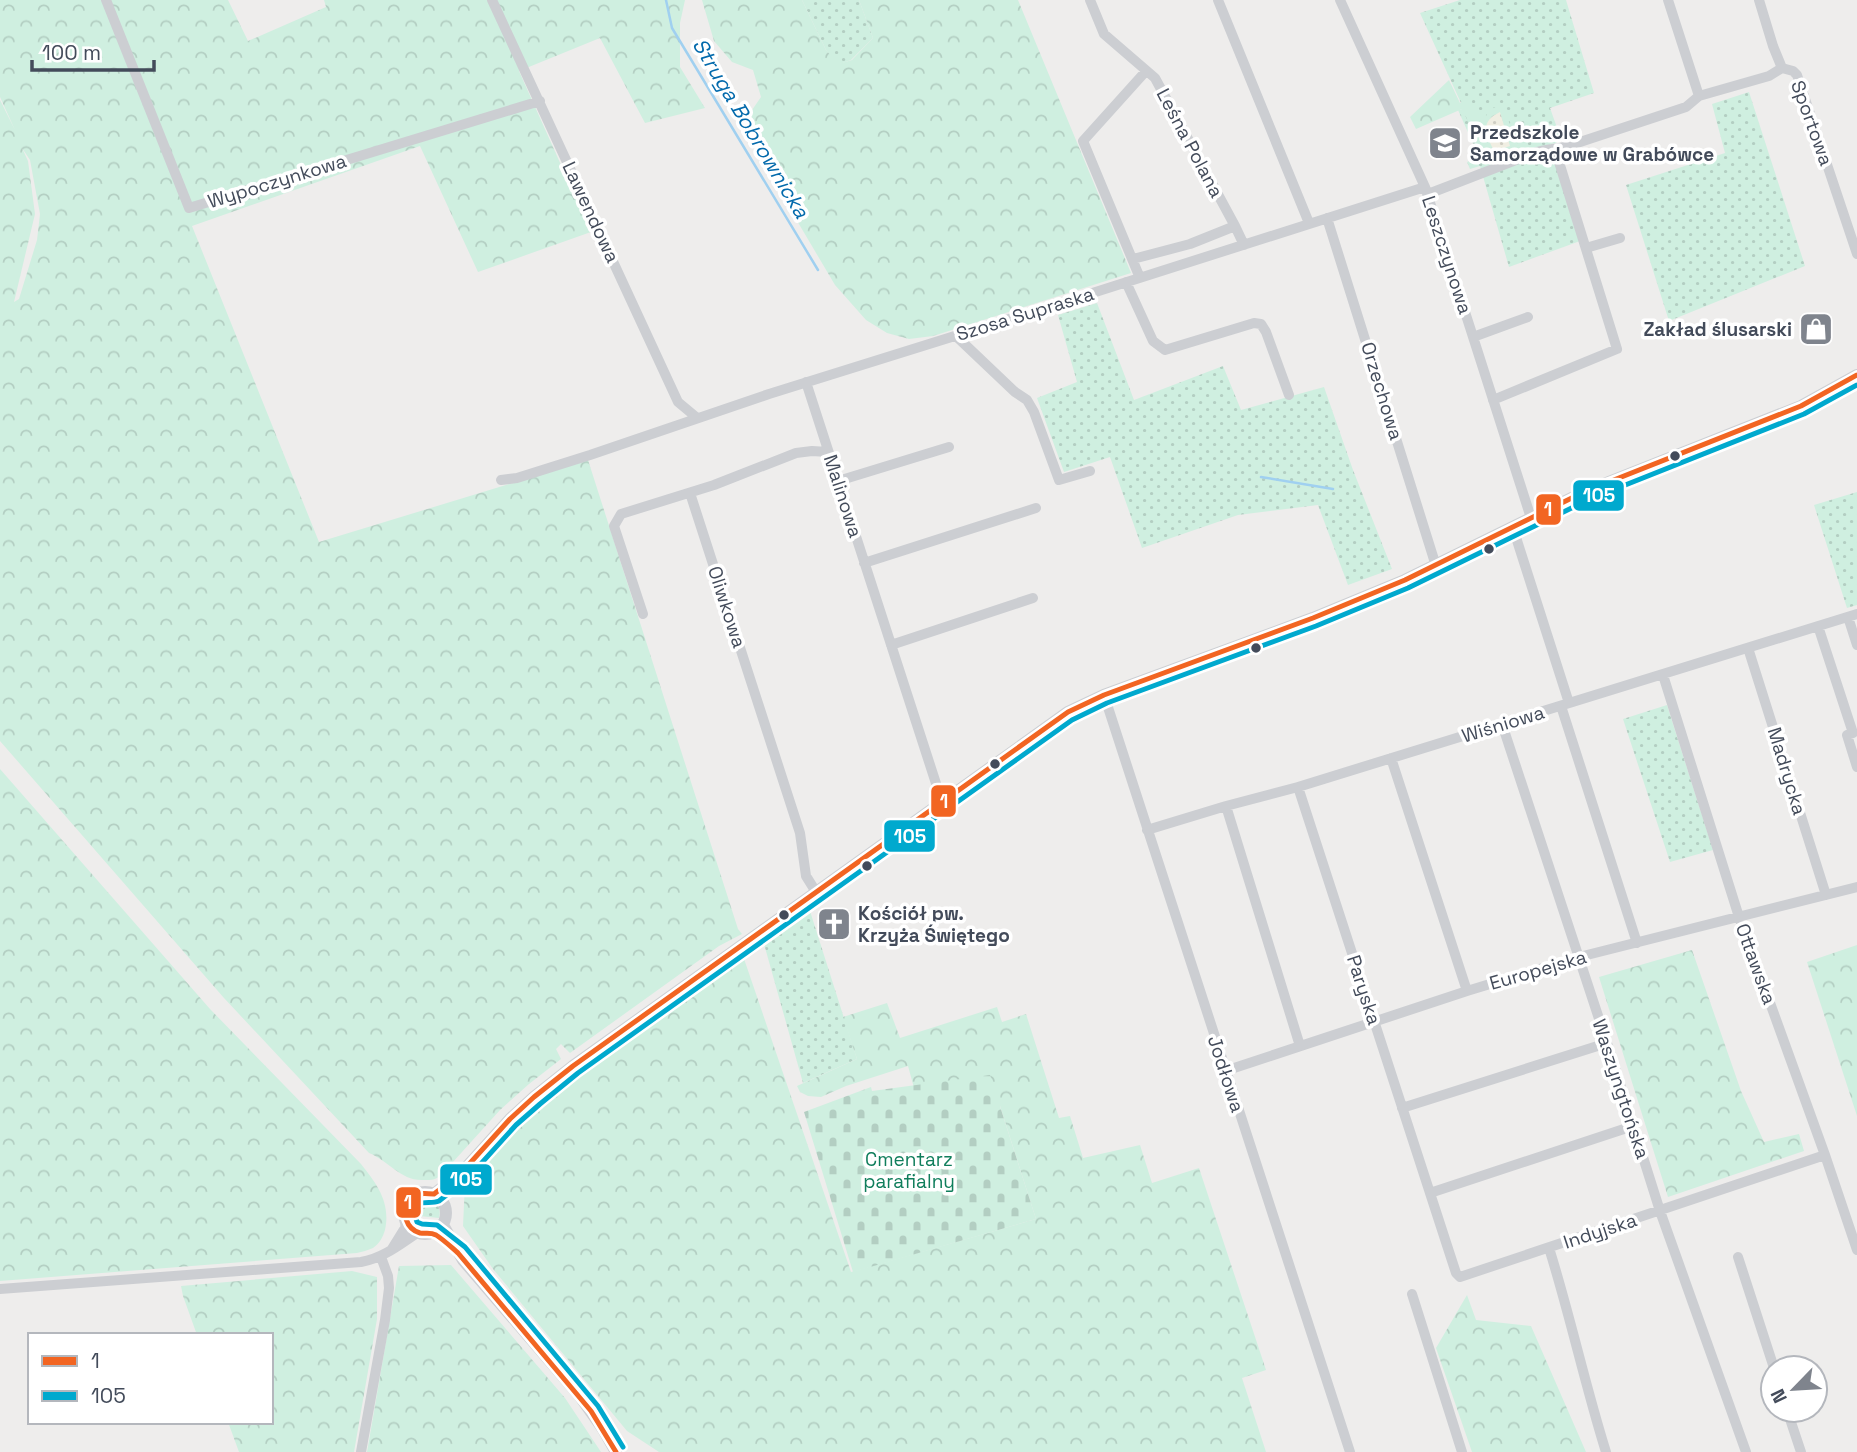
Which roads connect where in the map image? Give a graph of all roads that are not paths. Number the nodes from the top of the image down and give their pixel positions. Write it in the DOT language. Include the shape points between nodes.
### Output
graph roads {
  1 [pos="106,0"];
  2 [pos="492,0"];
  3 [pos="1090,0"];
  4 [pos="1218,0"];
  5 [pos="1340,0"];
  6 [pos="1668,0"];
  7 [pos="1759,0"];
  8 [pos="1782,68"];
  9 [pos="1146,71"];
  10 [pos="1699,96"];
  11 [pos="540,101"];
  12 [pos="1559,149"];
  13 [pos="1427,190"];
  14 [pos="1327,218"];
  15 [pos="1310,223"];
  16 [pos="1235,226"];
  17 [pos="1620,238"];
  18 [pos="1244,245"];
  19 [pos="1586,248"];
  20 [pos="1857,254"];
  21 [pos="1133,259"];
  22 [pos="1140,278"];
  23 [pos="1126,282"];
  24 [pos="1528,317"];
  25 [pos="956,336"];
  26 [pos="1473,337"];
  27 [pos="1857,375"];
  28 [pos="806,382"];
  29 [pos="1289,395"];
  30 [pos="1493,400"];
  31 [pos="696,418"];
  32 [pos="949,447"];
  33 [pos="828,452"];
  34 [pos="1090,471"];
  35 [pos="501,480"];
  36 [pos="838,481"];
  37 [pos="690,492"];
  38 [pos="1036,508"];
  39 [pos="1531,518"];
  40 [pos="1513,528"];
  41 [pos="864,563"];
  42 [pos="1436,566"];
  43 [pos="1032,598"];
  44 [pos="643,614"];
  45 [pos="1852,615"];
  46 [pos="1818,626"];
  47 [pos="891,645"];
  48 [pos="1857,645"];
  49 [pos="1748,648"];
  50 [pos="1662,675"];
  51 [pos="1104,695"];
  52 [pos="1565,704"];
  53 [pos="1502,724"];
  54 [pos="1391,758"];
  55 [pos="1857,767"];
  56 [pos="1298,787"];
  57 [pos="942,802"];
  58 [pos="1226,806"];
  59 [pos="1147,830"];
  60 [pos="1857,887"];
  61 [pos="816,892"];
  62 [pos="1826,895"];
  63 [pos="1739,916"];
  64 [pos="1637,943"];
  65 [pos="1579,957"];
  66 [pos="1467,991"];
  67 [pos="1374,1022"];
  68 [pos="1607,1043"];
  69 [pos="1300,1046"];
  70 [pos="1225,1071"];
  71 [pos="1402,1108"];
  72 [pos="1633,1126"];
  73 [pos="1825,1155"];
  74 [pos="1430,1193"];
  75 [pos="439,1198"];
  76 [pos="1660,1211"];
  77 [pos="405,1221"];
  78 [pos="438,1229"];
  79 [pos="417,1233"];
  80 [pos="1549,1248"];
  81 [pos="391,1250"];
  82 [pos="1857,1251"];
  83 [pos="381,1257"];
  84 [pos="1738,1257"];
  85 [pos="0,1289"];
  86 [pos="1412,1294"];
  87 [pos="1769,1354"];
  88 [pos="1792,1424"];
  89 [pos="361,1452"];
  90 [pos="616,1452"];
  91 [pos="1350,1452"];
  92 [pos="1462,1452"];
  93 [pos="1606,1452"];
  94 [pos="1746,1452"];
  95 [pos="1801,1452"];
  1 -- 11 [label="street, Wypoczynkowa" via="189,208"];
  2 -- 11 [label="street, Lawendowa"];
  3 -- 9 [label="street, Leśna Polana" via="1104,34"];
  4 -- 15 [label="street"];
  5 -- 13 [label="street, Leszczynowa"];
  6 -- 10 [label="street"];
  7 -- 8 [label="street, Sportowa"];
  8 -- 10 [label="street, Szosa Supraska"];
  8 -- 20 [label="street, Sportowa" via="1797,75"];
  9 -- 16 [label="street, Leśna Polana" via="1166,96"];
  9 -- 21 [label="street" via="1083,141"];
  10 -- 12 [label="street, Szosa Supraska" via="1686,107"];
  11 -- 31 [label="street, Lawendowa" via="678,402"];
  12 -- 13 [label="street, Szosa Supraska" via="1537,152"];
  12 -- 19 [label="street"];
  13 -- 14 [label="street, Szosa Supraska"];
  13 -- 26 [label="street, Leszczynowa"];
  14 -- 15 [label="street, Szosa Supraska"];
  14 -- 42 [label="street, Orzechowa"];
  15 -- 18 [label="street, Szosa Supraska"];
  16 -- 18 [label="street, Leśna Polana"];
  16 -- 21 [label="street"];
  17 -- 19 [label="street"];
  18 -- 22 [label="street, Szosa Supraska"];
  19 -- 30 [label="street" via="1617,349"];
  21 -- 22 [label="street"];
  22 -- 23 [label="street, Szosa Supraska"];
  23 -- 25 [label="street, Szosa Supraska"];
  23 -- 29 [label="street" via="1153,341 1165,350 1261,324"];
  24 -- 26 [label="street"];
  25 -- 28 [label="street, Szosa Supraska"];
  25 -- 34 [label="street" via="1027,400 1059,480"];
  26 -- 30 [label="street, Leszczynowa"];
  27 -- 39 [label="street" via="1801,406 1613,479"];
  28 -- 31 [label="street"];
  28 -- 33 [label="street, Malinowa"];
  30 -- 39 [label="street, Leszczynowa"];
  31 -- 35 [label="street"];
  32 -- 36 [label="street"];
  33 -- 36 [label="street, Malinowa"];
  33 -- 37 [label="street" via="796,453"];
  36 -- 41 [label="street, Malinowa"];
  37 -- 44 [label="street" via="621,514 614,526"];
  37 -- 61 [label="street, Oliwkowa" via="800,833 806,876"];
  38 -- 41 [label="street"];
  39 -- 40 [label="street"];
  40 -- 42 [label="street"];
  40 -- 52 [label="street"];
  41 -- 47 [label="street, Malinowa"];
  42 -- 51 [label="street" via="1313,618"];
  43 -- 47 [label="street"];
  45 -- 46 [label="street, Wiśniowa"];
  45 -- 48 [label="street"];
  46 -- 49 [label="street, Wiśniowa"];
  46 -- 55 [label="street" via="1853,733 1847,736"];
  47 -- 57 [label="street, Malinowa"];
  49 -- 50 [label="street, Wiśniowa"];
  49 -- 62 [label="street, Madrycka"];
  50 -- 52 [label="street, Wiśniowa"];
  50 -- 63 [label="street, Ottawska"];
  51 -- 57 [label="street" via="1068,712"];
  51 -- 59 [label="street, Jodłowa"];
  52 -- 53 [label="street, Wiśniowa"];
  52 -- 64 [label="street"];
  53 -- 54 [label="street, Wiśniowa"];
  53 -- 65 [label="street, Waszyngtońska"];
  54 -- 56 [label="street, Wiśniowa"];
  54 -- 66 [label="street"];
  56 -- 58 [label="street, Wiśniowa"];
  56 -- 67 [label="street, Paryska"];
  57 -- 61 [label="street"];
  58 -- 59 [label="street, Wiśniowa"];
  58 -- 69 [label="street"];
  59 -- 70 [label="street, Jodłowa"];
  60 -- 62 [label="street, Europejska"];
  61 -- 75 [label="street" via="534,1097"];
  62 -- 63 [label="street, Europejska"];
  63 -- 64 [label="street, Europejska"];
  63 -- 73 [label="street, Ottawska"];
  64 -- 65 [label="street, Europejska"];
  65 -- 66 [label="street, Europejska"];
  65 -- 68 [label="street, Waszyngtońska"];
  66 -- 67 [label="street, Europejska"];
  67 -- 69 [label="street, Europejska"];
  67 -- 71 [label="street, Paryska"];
  68 -- 71 [label="street"];
  68 -- 72 [label="street, Waszyngtońska"];
  69 -- 70 [label="street, Europejska"];
  70 -- 91 [label="street, Jodłowa"];
  71 -- 74 [label="street, Paryska"];
  72 -- 74 [label="street"];
  72 -- 76 [label="street, Waszyngtońska"];
  73 -- 76 [label="street, Indyjska"];
  73 -- 82 [label="street, Ottawska"];
  74 -- 80 [label="street, Indyjska" via="1460,1277"];
  75 -- 77 [label="street" via="422,1192 412,1196 404,1209"];
  75 -- 78 [label="street" via="447,1214"];
  76 -- 80 [label="street, Indyjska"];
  76 -- 94 [label="street, Waszyngtońska"];
  77 -- 79 [label="street"];
  77 -- 81 [label="street"];
  78 -- 79 [label="street"];
  78 -- 90 [label="street" via="579,1395"];
  79 -- 81 [label="street"];
  80 -- 93 [label="street"];
  81 -- 83 [label="street"];
  83 -- 85 [label="street"];
  83 -- 89 [label="street" via="389,1288"];
  84 -- 87 [label="street"];
  86 -- 92 [label="street"];
  88 -- 95 [label="street"];
}
